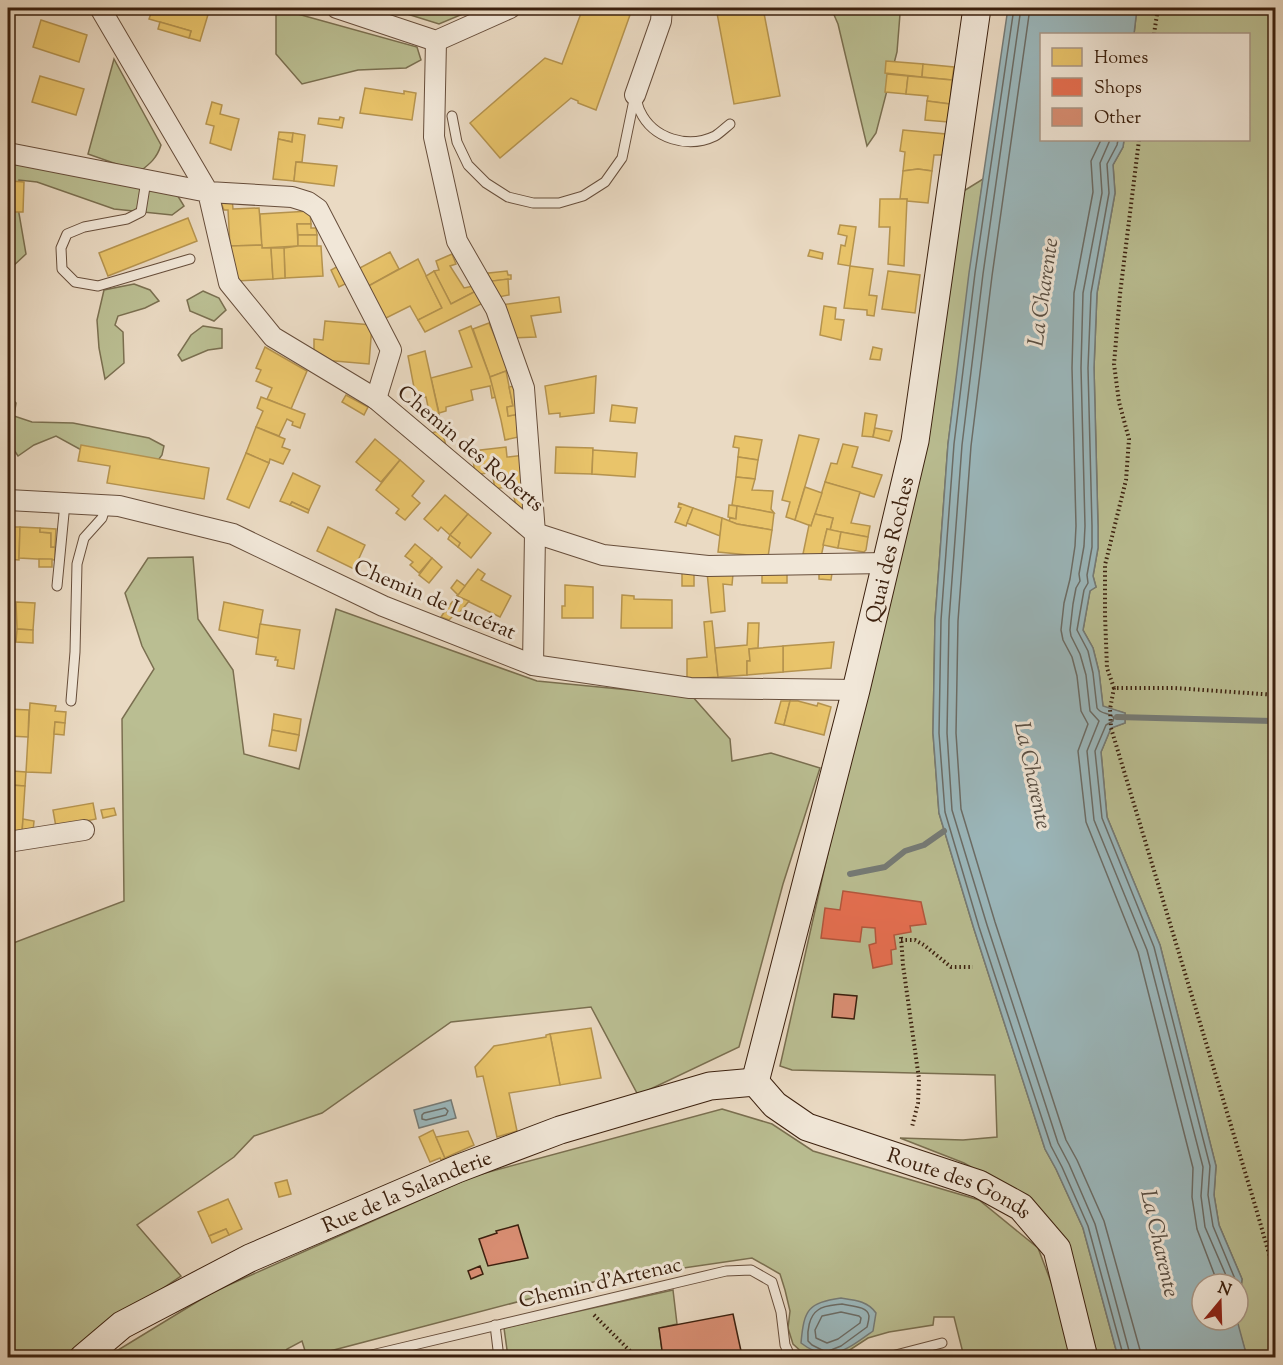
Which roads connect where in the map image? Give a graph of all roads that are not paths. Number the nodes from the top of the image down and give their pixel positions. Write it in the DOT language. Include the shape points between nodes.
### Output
graph roads {
  1 [pos="100,8"];
  2 [pos="337,8"];
  3 [pos="510,8"];
  4 [pos="662,8"];
  5 [pos="977,8"];
  6 [pos="436,41"];
  7 [pos="635,95"];
  8 [pos="452,116"];
  9 [pos="730,124"];
  10 [pos="8,153"];
  11 [pos="145,180"];
  12 [pos="208,192"];
  13 [pos="190,259"];
  14 [pos="376,399"];
  15 [pos="8,500"];
  16 [pos="65,503"];
  17 [pos="106,505"];
  18 [pos="535,533"];
  19 [pos="886,562"];
  20 [pos="57,586"];
  21 [pos="533,665"];
  22 [pos="856,690"];
  23 [pos="71,701"];
  24 [pos="84,830"];
  25 [pos="8,842"];
  26 [pos="754,1082"];
  27 [pos="495,1325"];
  28 [pos="942,1343"];
  29 [pos="396,1353"];
  30 [pos="83,1358"];
  31 [pos="359,1358"];
  32 [pos="499,1358"];
  33 [pos="791,1358"];
  34 [pos="885,1358"];
  35 [pos="1084,1358"];
  1 -- 12 [label="street, Chemin des Roberts"];
  2 -- 6 [label="street"];
  3 -- 6 [label="street"];
  4 -- 7 [label="street"];
  5 -- 19 [label="street, Quai des Roches" via="915,441"];
  6 -- 18 [label="street" via="434,137 457,241 496,309 524,388"];
  7 -- 8 [label="lane" via="622,158 605,182 584,195 559,203 533,203 508,197 486,183 468,165 457,142"];
  7 -- 9 [label="lane" via="640,112 651,126 682,142 716,135"];
  10 -- 11 [label="street"];
  11 -- 12 [label="street"];
  11 -- 13 [label="lane" via="141,212 66,234 61,248 62,269 75,282 98,286"];
  12 -- 14 [label="street, Chemin des Roberts" via="229,283 273,337"];
  12 -- 14 [label="street" via="292,197 308,201 318,209 391,350"];
  14 -- 18 [label="street, Chemin des Roberts"];
  15 -- 16 [label="street, Chemin de Lucérat"];
  16 -- 17 [label="street, Chemin de Lucérat"];
  16 -- 20 [label="lane"];
  17 -- 21 [label="street, Chemin de Lucérat" via="233,534 383,606"];
  17 -- 23 [label="lane" via="102,518 84,538 77,564"];
  18 -- 19 [label="street, Chemin des Roberts" via="603,555 708,566"];
  18 -- 21 [label="street"];
  19 -- 22 [label="street, Quai des Roches"];
  21 -- 22 [label="street, Chemin de Lucérat" via="690,688"];
  22 -- 26 [label="street, Quai des Roches"];
  24 -- 25 [label="street"];
  26 -- 30 [label="street, Rue de la Salanderie" via="710,1086 560,1130 457,1169 250,1258 122,1325"];
  26 -- 35 [label="street, Route des Gonds" via="775,1105 807,1127 979,1184 1021,1207 1057,1249"];
  27 -- 29 [label="lane, Chemin d'Artenac"];
  27 -- 32 [label="lane"];
  27 -- 33 [label="lane, Chemin d'Artenac" via="726,1271 751,1270 772,1282"];
  28 -- 34 [label="lane"];
  29 -- 31 [label="lane, Chemin d'Artenac"];
}
